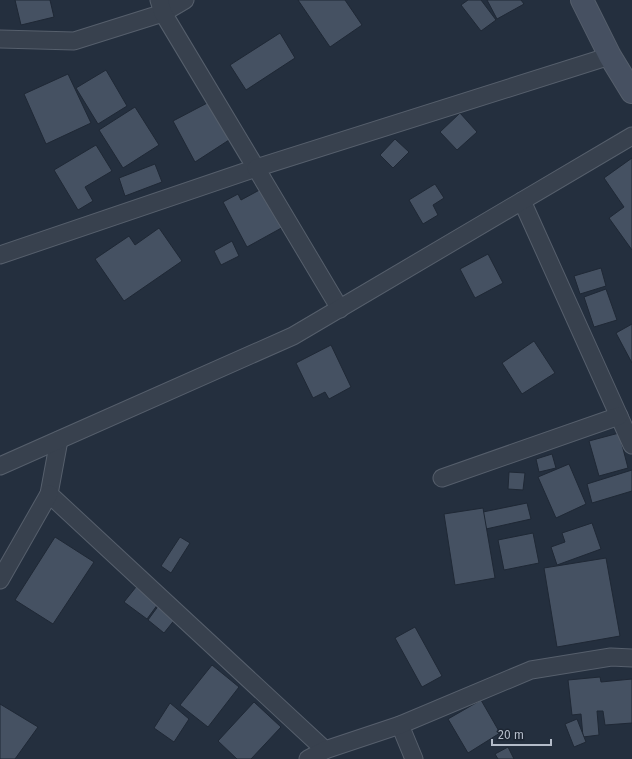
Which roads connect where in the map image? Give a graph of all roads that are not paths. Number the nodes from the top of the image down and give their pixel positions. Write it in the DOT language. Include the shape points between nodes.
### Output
graph roads {
  1 [pos="185,0"];
  2 [pos="582,0"];
  3 [pos="161,6"];
  4 [pos="0,39"];
  5 [pos="610,56"];
  6 [pos="632,92"];
  7 [pos="632,136"];
  8 [pos="256,168"];
  9 [pos="522,201"];
  10 [pos="0,255"];
  11 [pos="340,309"];
  12 [pos="619,416"];
  13 [pos="59,440"];
  14 [pos="632,445"];
  15 [pos="0,466"];
  16 [pos="442,478"];
  17 [pos="49,494"];
  18 [pos="0,580"];
  19 [pos="632,658"];
  20 [pos="400,725"];
  21 [pos="325,750"];
  22 [pos="308,759"];
  23 [pos="414,759"];
  1 -- 3 [label="street"];
  2 -- 5 [label="street"];
  3 -- 4 [label="street" via="74,42"];
  3 -- 8 [label="street"];
  5 -- 6 [label="street"];
  5 -- 8 [label="street"];
  7 -- 9 [label="street"];
  8 -- 10 [label="street"];
  8 -- 11 [label="street"];
  9 -- 11 [label="street"];
  9 -- 12 [label="street"];
  11 -- 13 [label="street" via="293,336"];
  12 -- 14 [label="street"];
  12 -- 16 [label="street"];
  13 -- 15 [label="street"];
  13 -- 17 [label="street"];
  17 -- 18 [label="street"];
  17 -- 21 [label="street"];
  19 -- 20 [label="street" via="611,657 531,670"];
  20 -- 21 [label="street"];
  20 -- 23 [label="street"];
  21 -- 22 [label="street"];
}
